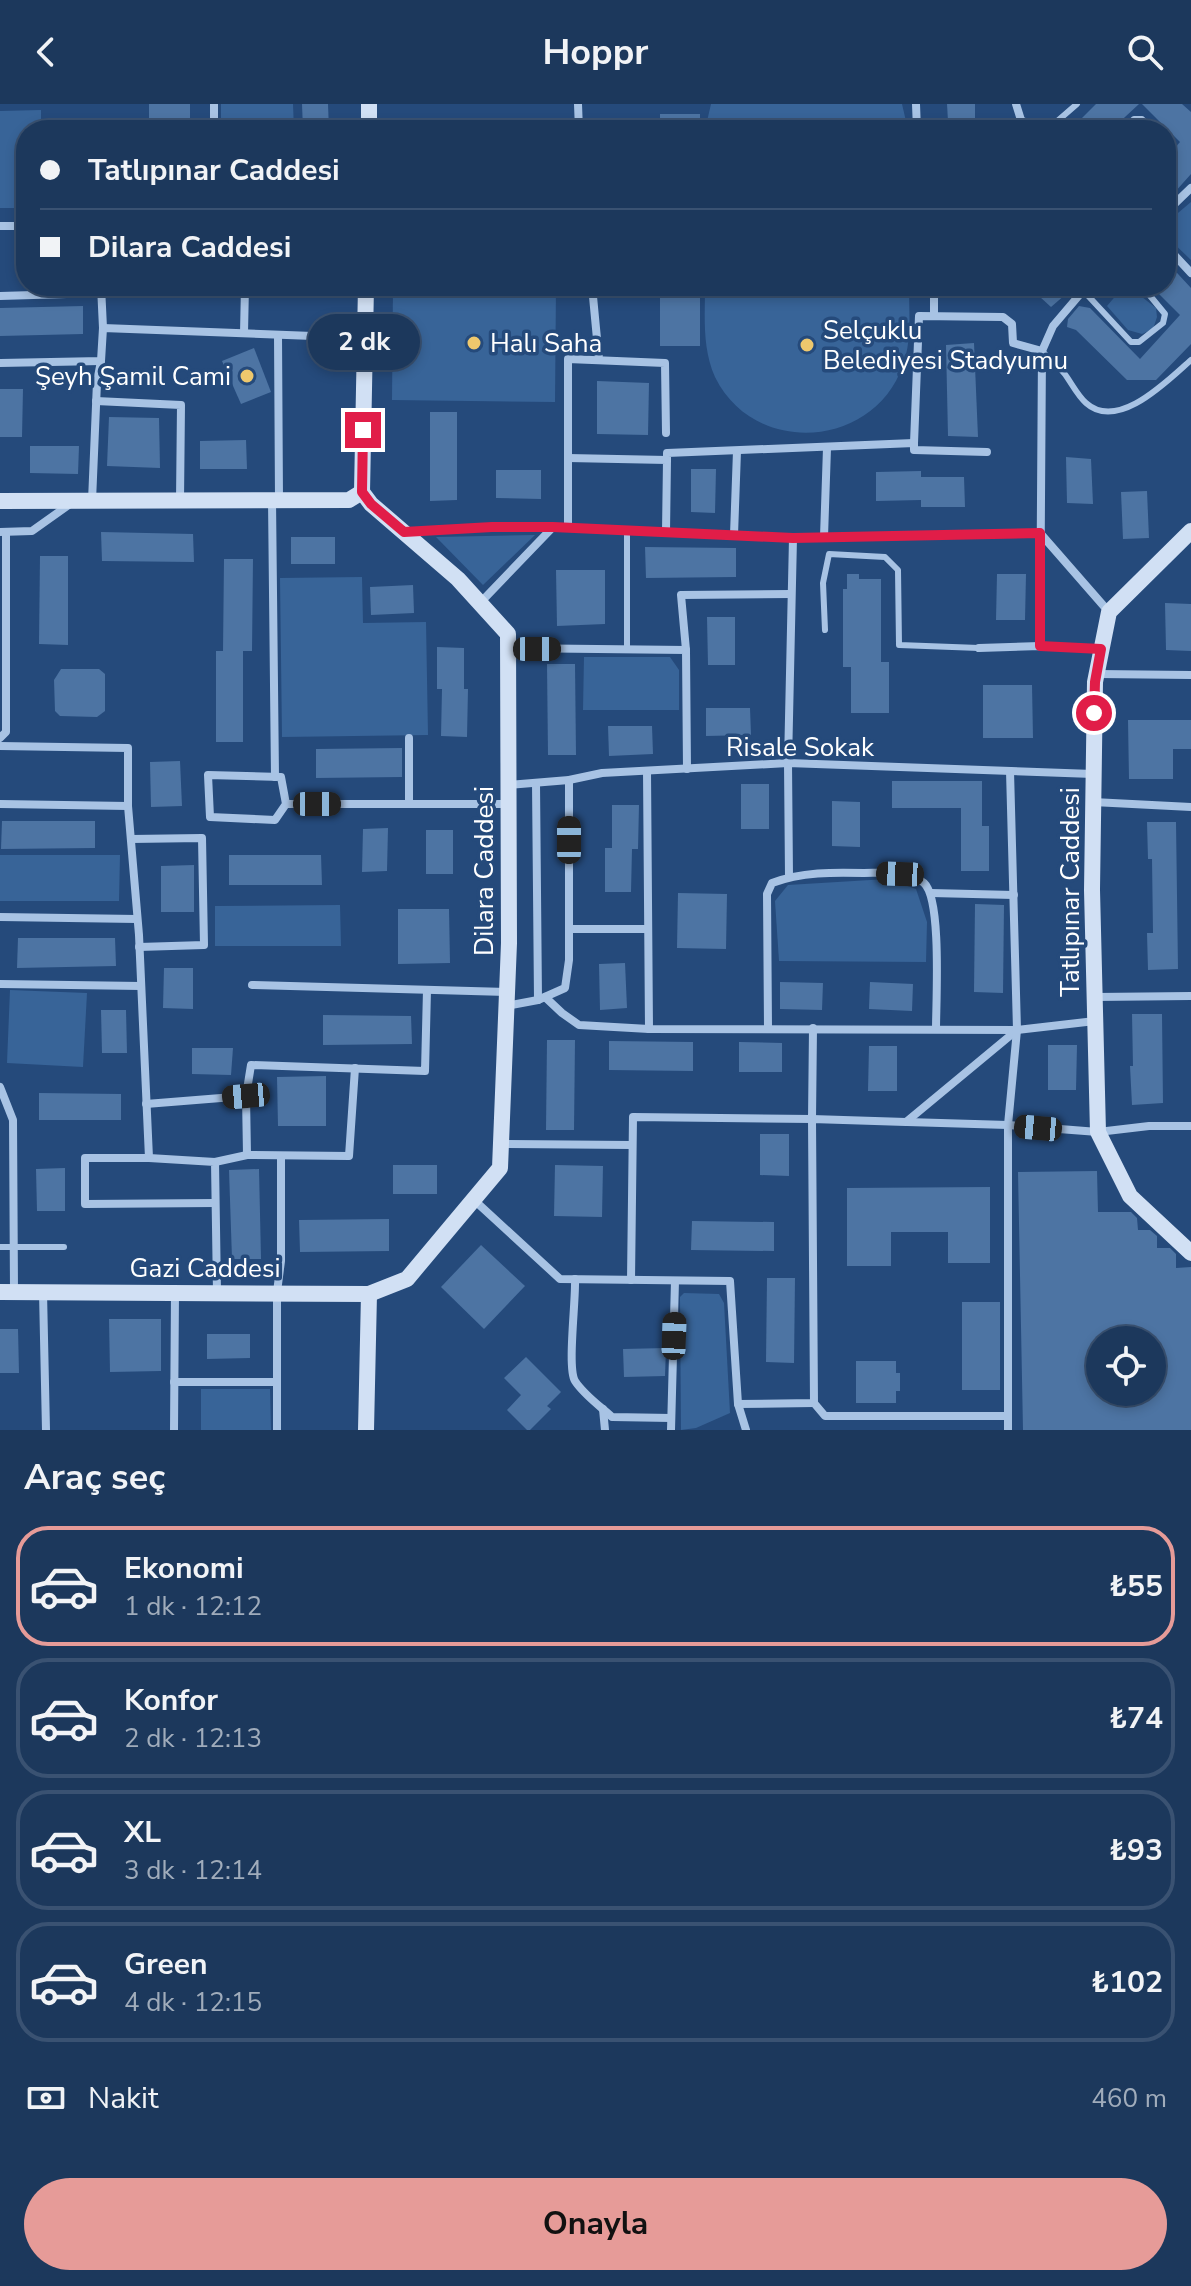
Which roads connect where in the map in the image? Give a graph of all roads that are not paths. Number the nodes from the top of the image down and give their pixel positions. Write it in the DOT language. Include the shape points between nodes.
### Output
graph roads {
  1 [pos="1077,104"];
  2 [pos="1059,120"];
  3 [pos="1191,188"];
  4 [pos="1176,202"];
  5 [pos="1176,257"];
  6 [pos="1191,273"];
  7 [pos="101,296"];
  8 [pos="245,296"];
  9 [pos="366,296"];
  10 [pos="593,296"];
  11 [pos="934,296"];
  12 [pos="1076,296"];
  13 [pos="1091,296"];
  14 [pos="1150,296"];
  15 [pos="934,316"];
  16 [pos="103,328"];
  17 [pos="244,333"];
  18 [pos="278,335"];
  19 [pos="365,338"];
  20 [pos="1042,351"];
  21 [pos="599,360"];
  22 [pos="1191,360"];
  23 [pos="101,361"];
  24 [pos="0,363"];
  25 [pos="96,401"];
  26 [pos="666,433"];
  27 [pos="914,443"];
  28 [pos="827,448"];
  29 [pos="737,451"];
  30 [pos="987,452"];
  31 [pos="568,458"];
  32 [pos="667,460"];
  33 [pos="362,492"];
  34 [pos="180,500"];
  35 [pos="275,500"];
  36 [pos="0,501"];
  37 [pos="74,501"];
  38 [pos="92,501"];
  39 [pos="553,527"];
  40 [pos="568,528"];
  41 [pos="627,530"];
  42 [pos="1191,531"];
  43 [pos="3,532"];
  44 [pos="404,532"];
  45 [pos="666,532"];
  46 [pos="1040,533"];
  47 [pos="734,535"];
  48 [pos="824,537"];
  49 [pos="793,538"];
  50 [pos="791,594"];
  51 [pos="480,603"];
  52 [pos="1109,612"];
  53 [pos="825,630"];
  54 [pos="3,644"];
  55 [pos="1040,646"];
  56 [pos="508,648"];
  57 [pos="979,648"];
  58 [pos="627,649"];
  59 [pos="1101,649"];
  60 [pos="686,650"];
  61 [pos="1096,674"];
  62 [pos="1191,675"];
  63 [pos="0,738"];
  64 [pos="409,738"];
  65 [pos="0,746"];
  66 [pos="788,763"];
  67 [pos="687,769"];
  68 [pos="647,771"];
  69 [pos="1010,771"];
  70 [pos="1093,774"];
  71 [pos="275,777"];
  72 [pos="569,780"];
  73 [pos="536,783"];
  74 [pos="508,785"];
  75 [pos="1093,802"];
  76 [pos="0,804"];
  77 [pos="286,804"];
  78 [pos="409,804"];
  79 [pos="508,804"];
  80 [pos="128,806"];
  81 [pos="1191,807"];
  82 [pos="131,839"];
  83 [pos="789,877"];
  84 [pos="931,893"];
  85 [pos="1014,895"];
  86 [pos="0,917"];
  87 [pos="137,919"];
  88 [pos="569,929"];
  89 [pos="648,929"];
  90 [pos="139,947"];
  91 [pos="0,984"];
  92 [pos="252,985"];
  93 [pos="141,986"];
  94 [pos="427,990"];
  95 [pos="1191,996"];
  96 [pos="1094,997"];
  97 [pos="542,998"];
  98 [pos="507,999"];
  99 [pos="1095,1021"];
  100 [pos="768,1028"];
  101 [pos="813,1028"];
  102 [pos="649,1029"];
  103 [pos="936,1029"];
  104 [pos="1017,1030"];
  105 [pos="355,1068"];
  106 [pos="0,1087"];
  107 [pos="246,1096"];
  108 [pos="2,1098"];
  109 [pos="146,1104"];
  110 [pos="812,1119"];
  111 [pos="906,1122"];
  112 [pos="1008,1125"];
  113 [pos="1191,1126"];
  114 [pos="1098,1132"];
  115 [pos="500,1144"];
  116 [pos="632,1145"];
  117 [pos="247,1155"];
  118 [pos="281,1156"];
  119 [pos="149,1158"];
  120 [pos="215,1162"];
  121 [pos="473,1199"];
  122 [pos="215,1203"];
  123 [pos="0,1247"];
  124 [pos="14,1247"];
  125 [pos="64,1247"];
  126 [pos="1191,1253"];
  127 [pos="407,1279"];
  128 [pos="575,1279"];
  129 [pos="631,1280"];
  130 [pos="675,1281"];
  131 [pos="7,1292"];
  132 [pos="43,1292"];
  133 [pos="175,1292"];
  134 [pos="217,1292"];
  135 [pos="277,1292"];
  136 [pos="369,1294"];
  137 [pos="174,1382"];
  138 [pos="277,1382"];
  139 [pos="814,1403"];
  140 [pos="738,1404"];
  141 [pos="603,1409"];
  142 [pos="1008,1416"];
  143 [pos="671,1418"];
  144 [pos="46,1430"];
  145 [pos="174,1430"];
  146 [pos="277,1430"];
  147 [pos="366,1430"];
  148 [pos="605,1430"];
  149 [pos="671,1430"];
  150 [pos="746,1430"];
  151 [pos="1008,1430"];
  1 -- 2 [label="lane"];
  3 -- 4 [label="street"];
  5 -- 6 [label="street"];
  7 -- 16 [label="street"];
  8 -- 17 [label="street"];
  9 -- 19 [label="street"];
  10 -- 21 [label="street"];
  11 -- 15 [label="street"];
  12 -- 20 [label="street"];
  13 -- 14 [label="lane" via="1131,342 1139,342 1163,323 1165,314"];
  15 -- 20 [label="street" via="1003,317 1012,324 1013,343"];
  15 -- 27 [label="street" via="919,316"];
  16 -- 17 [label="street"];
  16 -- 23 [label="street"];
  17 -- 18 [label="street"];
  18 -- 19 [label="street"];
  18 -- 35 [label="street"];
  19 -- 33 [label="street"];
  20 -- 22 [label="lane" via="1086,403 1112,412 1147,399"];
  20 -- 46 [label="street"];
  21 -- 26 [label="street" via="665,363"];
  21 -- 31 [label="street" via="568,359"];
  23 -- 24 [label="street"];
  23 -- 25 [label="street"];
  25 -- 34 [label="street" via="181,405"];
  25 -- 38 [label="street"];
  27 -- 28 [label="street"];
  27 -- 30 [label="street" via="914,450"];
  28 -- 29 [label="street"];
  28 -- 48 [label="street"];
  29 -- 32 [label="street" via="667,453"];
  29 -- 47 [label="street"];
  31 -- 32 [label="street"];
  31 -- 40 [label="street"];
  32 -- 45 [label="street"];
  33 -- 35 [label="street" via="349,500"];
  33 -- 44 [label="street, Dilara Caddesi"];
  34 -- 35 [label="street"];
  34 -- 38 [label="street"];
  35 -- 71 [label="street"];
  36 -- 37 [label="street"];
  37 -- 38 [label="street"];
  37 -- 43 [label="street" via="32,531"];
  39 -- 40 [label="street"];
  39 -- 44 [label="street"];
  39 -- 51 [label="street"];
  40 -- 41 [label="street"];
  41 -- 45 [label="street"];
  41 -- 58 [label="lane"];
  42 -- 52 [label="street"];
  43 -- 54 [label="street"];
  44 -- 51 [label="street, Dilara Caddesi"];
  45 -- 47 [label="street"];
  46 -- 48 [label="street"];
  46 -- 52 [label="street"];
  46 -- 55 [label="street"];
  47 -- 49 [label="street"];
  48 -- 49 [label="street"];
  49 -- 50 [label="street"];
  50 -- 60 [label="street" via="681,595"];
  50 -- 66 [label="street"];
  51 -- 56 [label="street, Dilara Caddesi" via="508,634"];
  52 -- 59 [label="street, Tatlıpınar Caddesi"];
  53 -- 57 [label="lane" via="823,583 829,554 885,557 898,570 899,645"];
  54 -- 63 [label="street" via="6,732"];
  55 -- 57 [label="street"];
  55 -- 59 [label="street"];
  56 -- 58 [label="street"];
  56 -- 74 [label="street, Dilara Caddesi"];
  58 -- 60 [label="street"];
  59 -- 61 [label="street, Tatlıpınar Caddesi"];
  60 -- 67 [label="street"];
  61 -- 62 [label="street"];
  61 -- 70 [label="street, Tatlıpınar Caddesi"];
  64 -- 78 [label="street"];
  65 -- 80 [label="street" via="128,748"];
  66 -- 67 [label="street, Risale Sokak"];
  66 -- 69 [label="street, Risale Sokak"];
  66 -- 83 [label="street"];
  67 -- 68 [label="street, Risale Sokak"];
  68 -- 72 [label="street, Risale Sokak"];
  68 -- 89 [label="street"];
  69 -- 70 [label="street, Risale Sokak"];
  69 -- 85 [label="street"];
  70 -- 75 [label="street, Tatlıpınar Caddesi"];
  71 -- 77 [label="street" via="281,777"];
  71 -- 77 [label="street" via="208,775 210,817 275,820"];
  72 -- 73 [label="street, Risale Sokak"];
  72 -- 88 [label="street"];
  73 -- 74 [label="street, Risale Sokak"];
  73 -- 97 [label="street"];
  74 -- 79 [label="street, Dilara Caddesi"];
  75 -- 81 [label="street"];
  75 -- 96 [label="street, Tatlıpınar Caddesi"];
  76 -- 80 [label="street"];
  77 -- 78 [label="street"];
  78 -- 79 [label="street"];
  79 -- 98 [label="street, Dilara Caddesi"];
  80 -- 82 [label="street"];
  82 -- 87 [label="street"];
  82 -- 90 [label="street" via="202,838 204,945"];
  83 -- 84 [label="street" via="900,874 923,881"];
  83 -- 100 [label="street" via="772,883 767,894"];
  84 -- 85 [label="street"];
  84 -- 103 [label="street"];
  85 -- 104 [label="street"];
  86 -- 87 [label="street"];
  87 -- 90 [label="street"];
  88 -- 89 [label="street"];
  88 -- 97 [label="street" via="565,988"];
  89 -- 102 [label="street"];
  90 -- 93 [label="street"];
  91 -- 93 [label="street"];
  92 -- 94 [label="street"];
  93 -- 109 [label="street"];
  94 -- 98 [label="street"];
  94 -- 105 [label="street" via="425,1071"];
  95 -- 96 [label="street"];
  96 -- 99 [label="street, Tatlıpınar Caddesi"];
  97 -- 98 [label="street"];
  97 -- 102 [label="street" via="579,1025"];
  98 -- 115 [label="street, Dilara Caddesi"];
  99 -- 104 [label="street"];
  99 -- 114 [label="street, Tatlıpınar Caddesi"];
  100 -- 101 [label="street"];
  100 -- 102 [label="street"];
  101 -- 103 [label="street"];
  101 -- 110 [label="street"];
  103 -- 104 [label="street"];
  104 -- 111 [label="street"];
  104 -- 112 [label="street"];
  105 -- 107 [label="street" via="251,1065"];
  105 -- 118 [label="street" via="349,1156"];
  106 -- 108 [label="street"];
  107 -- 109 [label="street"];
  107 -- 117 [label="street"];
  108 -- 124 [label="street" via="13,1120"];
  109 -- 119 [label="street"];
  110 -- 111 [label="street"];
  110 -- 116 [label="street" via="633,1117"];
  110 -- 139 [label="street"];
  111 -- 112 [label="street"];
  112 -- 114 [label="street"];
  112 -- 142 [label="street"];
  113 -- 114 [label="street"];
  114 -- 126 [label="street, Tatlıpınar Caddesi" via="1130,1196"];
  115 -- 116 [label="street"];
  115 -- 121 [label="street, Dilara Caddesi" via="500,1168"];
  116 -- 129 [label="street"];
  117 -- 118 [label="street"];
  117 -- 120 [label="street"];
  118 -- 135 [label="street"];
  119 -- 120 [label="street"];
  119 -- 122 [label="street" via="85,1158 85,1204"];
  120 -- 122 [label="street"];
  121 -- 127 [label="street, Dilara Caddesi"];
  121 -- 128 [label="street" via="560,1279"];
  122 -- 134 [label="street"];
  123 -- 124 [label="lane"];
  124 -- 125 [label="lane"];
  124 -- 131 [label="street"];
  127 -- 136 [label="street, Gazi Caddesi"];
  128 -- 129 [label="street"];
  128 -- 141 [label="street" via="572,1373"];
  129 -- 130 [label="street"];
  130 -- 140 [label="street" via="730,1281"];
  130 -- 143 [label="street"];
  131 -- 132 [label="street, Gazi Caddesi"];
  132 -- 133 [label="street, Gazi Caddesi"];
  132 -- 144 [label="street"];
  133 -- 134 [label="street, Gazi Caddesi"];
  133 -- 137 [label="street"];
  134 -- 135 [label="street, Gazi Caddesi"];
  135 -- 136 [label="street, Gazi Caddesi"];
  135 -- 138 [label="street"];
  136 -- 147 [label="street"];
  137 -- 138 [label="street"];
  137 -- 145 [label="street"];
  138 -- 146 [label="street"];
  139 -- 140 [label="street"];
  139 -- 142 [label="street" via="825,1416"];
  140 -- 150 [label="street"];
  141 -- 143 [label="street" via="612,1417"];
  141 -- 148 [label="street"];
  142 -- 151 [label="street"];
  143 -- 149 [label="street"];
}
